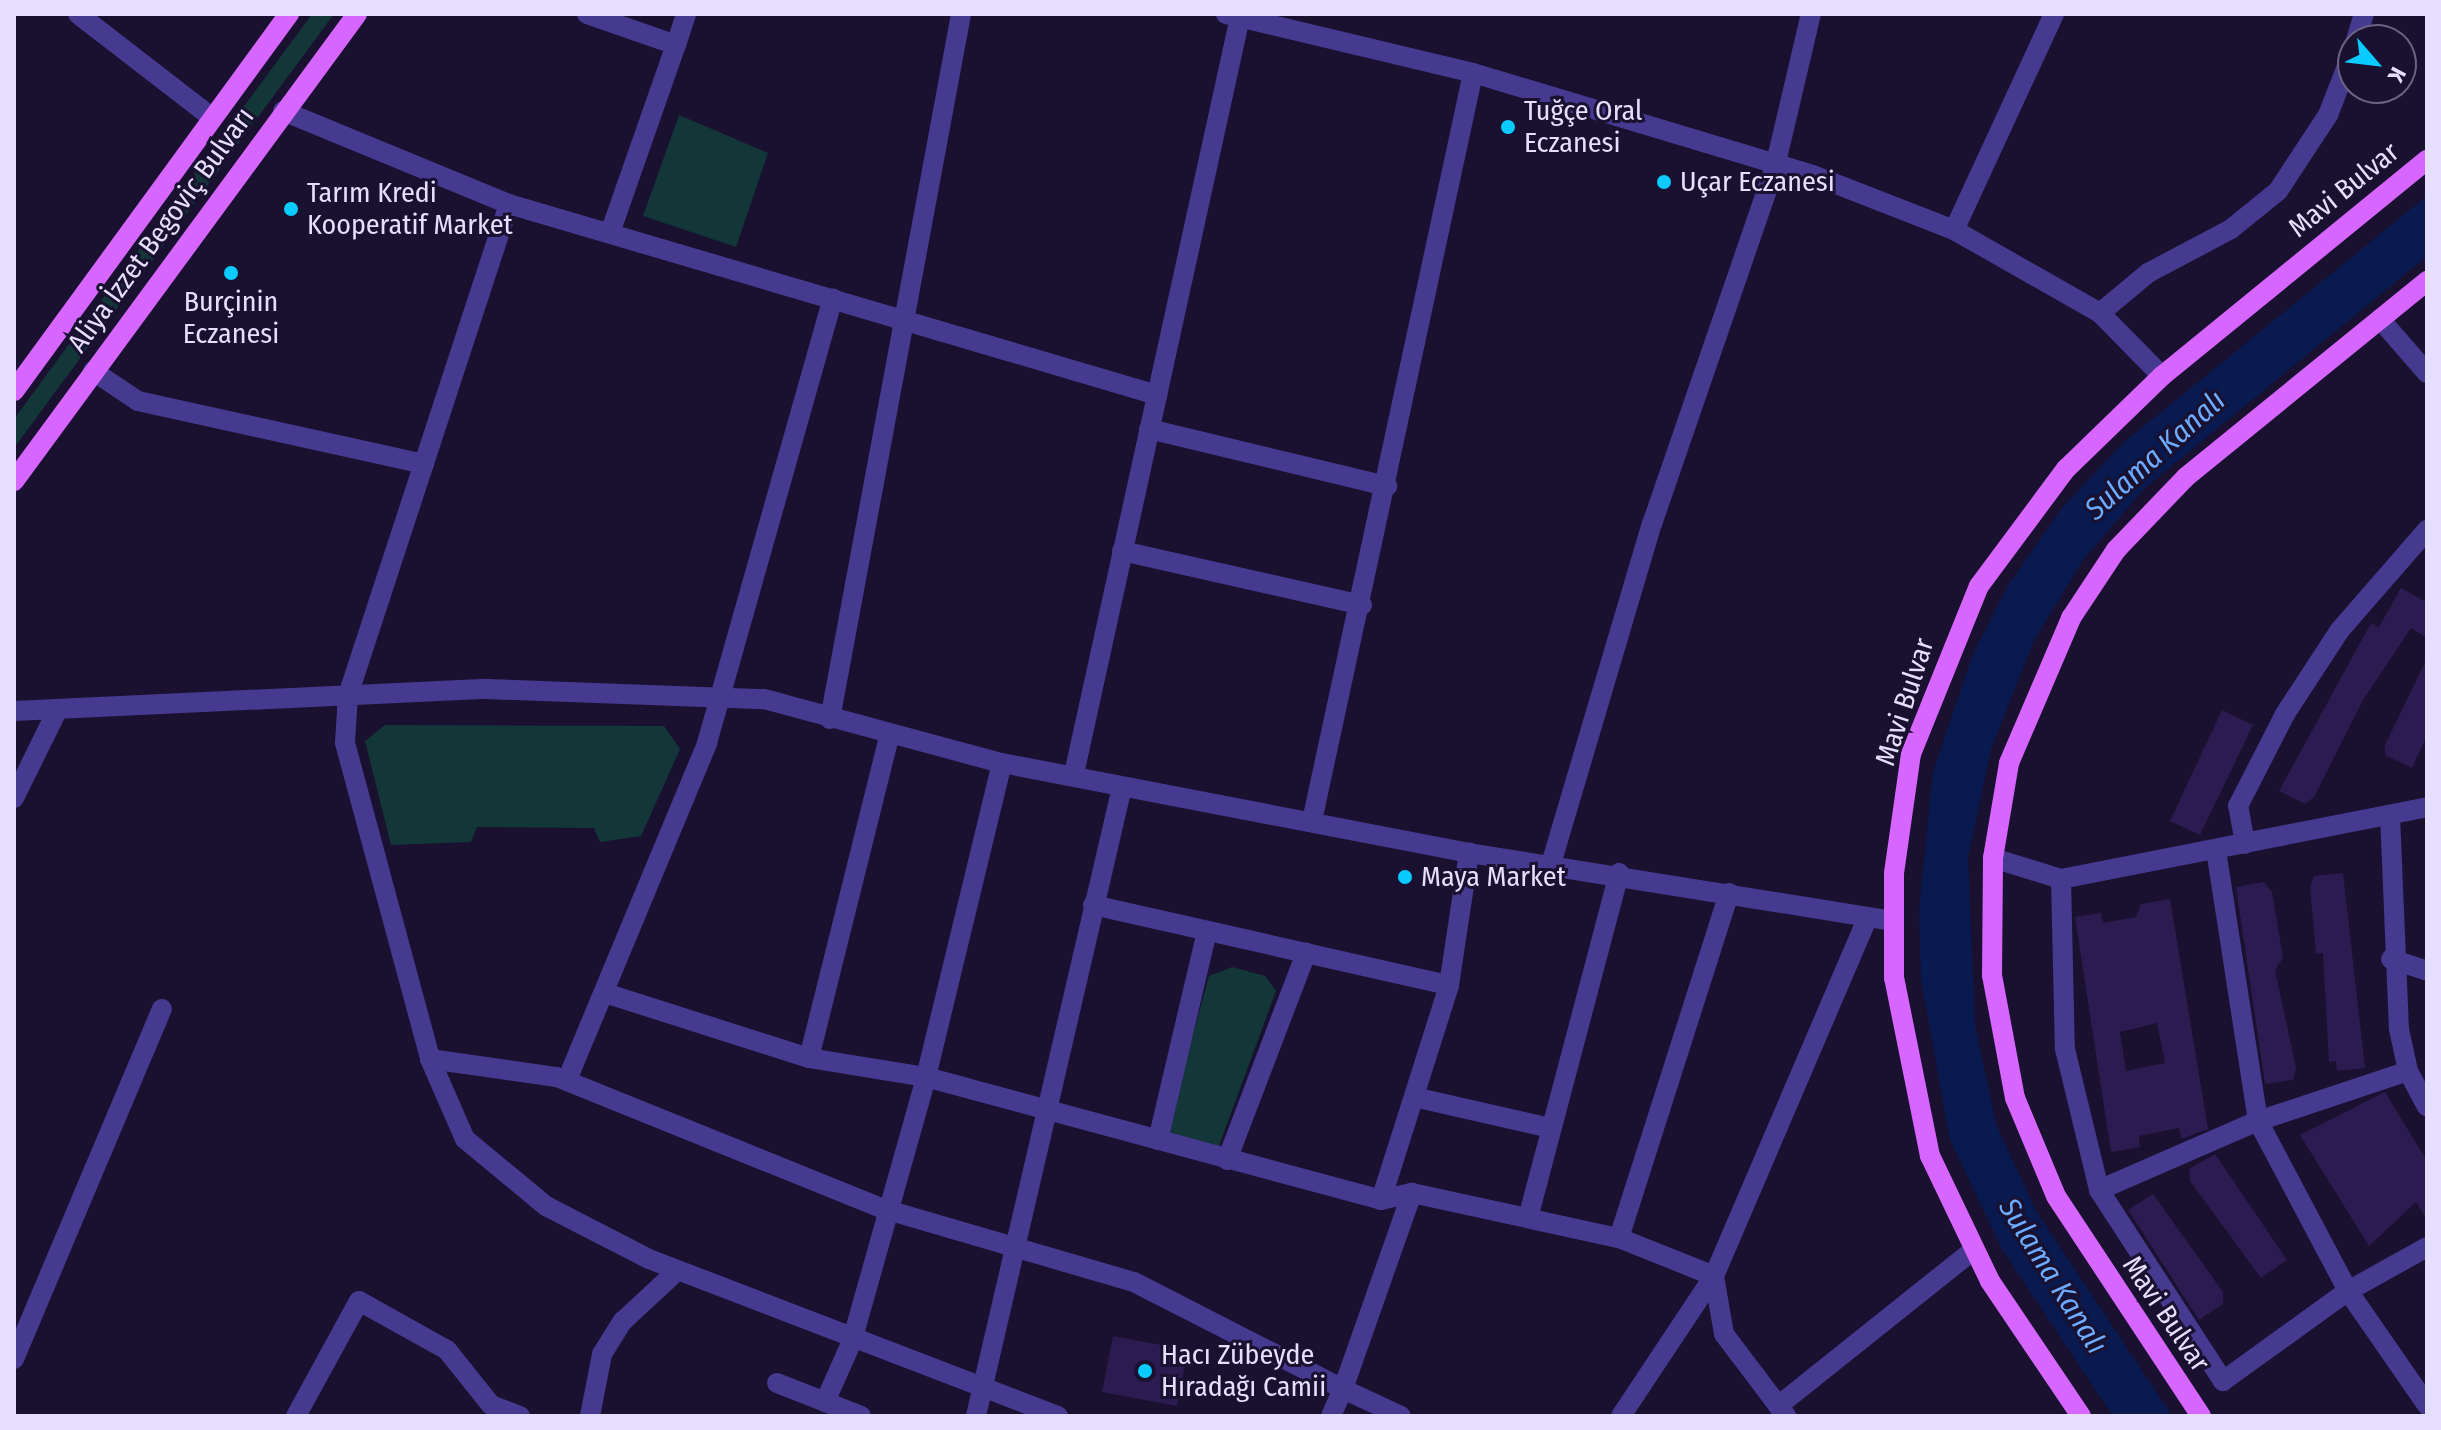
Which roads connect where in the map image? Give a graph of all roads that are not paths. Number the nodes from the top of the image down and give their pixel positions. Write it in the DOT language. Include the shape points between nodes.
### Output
graph roads {
  1 [pos="78,14"];
  2 [pos="289,14"];
  3 [pos="357,14"];
  4 [pos="587,14"];
  5 [pos="686,14"];
  6 [pos="961,14"];
  7 [pos="1811,14"];
  8 [pos="2054,14"];
  9 [pos="1233,16"];
  10 [pos="676,45"];
  11 [pos="1473,73"];
  12 [pos="2337,92"];
  13 [pos="283,111"];
  14 [pos="210,116"];
  15 [pos="2427,160"];
  16 [pos="1775,167"];
  17 [pos="509,204"];
  18 [pos="1954,230"];
  19 [pos="610,233"];
  20 [pos="2427,281"];
  21 [pos="833,299"];
  22 [pos="2100,313"];
  23 [pos="899,319"];
  24 [pos="2380,319"];
  25 [pos="93,371"];
  26 [pos="2427,373"];
  27 [pos="2162,376"];
  28 [pos="14,391"];
  29 [pos="1157,395"];
  30 [pos="1149,429"];
  31 [pos="424,464"];
  32 [pos="14,481"];
  33 [pos="1387,486"];
  34 [pos="2427,530"];
  35 [pos="1122,551"];
  36 [pos="1362,605"];
  37 [pos="348,695"];
  38 [pos="716,695"];
  39 [pos="14,711"];
  40 [pos="57,711"];
  41 [pos="830,719"];
  42 [pos="889,737"];
  43 [pos="1002,763"];
  44 [pos="1074,774"];
  45 [pos="1122,787"];
  46 [pos="14,798"];
  47 [pos="2427,806"];
  48 [pos="2390,815"];
  49 [pos="1312,821"];
  50 [pos="2245,844"];
  51 [pos="2216,850"];
  52 [pos="1469,853"];
  53 [pos="1993,858"];
  54 [pos="1551,864"];
  55 [pos="1619,873"];
  56 [pos="2061,879"];
  57 [pos="1729,893"];
  58 [pos="1093,905"];
  59 [pos="1867,919"];
  60 [pos="1894,921"];
  61 [pos="1207,931"];
  62 [pos="1306,953"];
  63 [pos="2391,959"];
  64 [pos="2427,971"];
  65 [pos="1449,985"];
  66 [pos="605,993"];
  67 [pos="162,1009"];
  68 [pos="809,1058"];
  69 [pos="430,1059"];
  70 [pos="2408,1071"];
  71 [pos="926,1077"];
  72 [pos="567,1080"];
  73 [pos="1414,1097"];
  74 [pos="2427,1106"];
  75 [pos="1048,1112"];
  76 [pos="2258,1121"];
  77 [pos="1551,1128"];
  78 [pos="1158,1140"];
  79 [pos="1227,1160"];
  80 [pos="2099,1190"];
  81 [pos="1412,1193"];
  82 [pos="1381,1200"];
  83 [pos="884,1209"];
  84 [pos="1528,1218"];
  85 [pos="1619,1238"];
  86 [pos="2427,1247"];
  87 [pos="1016,1250"];
  88 [pos="1972,1251"];
  89 [pos="677,1271"];
  90 [pos="1714,1276"];
  91 [pos="2348,1291"];
  92 [pos="852,1341"];
  93 [pos="14,1359"];
  94 [pos="777,1383"];
  95 [pos="983,1387"];
  96 [pos="1343,1389"];
  97 [pos="825,1402"];
  98 [pos="2427,1405"];
  99 [pos="1782,1411"];
  100 [pos="296,1416"];
  101 [pos="520,1416"];
  102 [pos="590,1416"];
  103 [pos="861,1416"];
  104 [pos="976,1416"];
  105 [pos="1058,1416"];
  106 [pos="1331,1416"];
  107 [pos="1401,1416"];
  108 [pos="1621,1416"];
  109 [pos="2081,1416"];
  110 [pos="2201,1416"];
  1 -- 14 [label="street"];
  2 -- 14 [label="main road, Aliya İzzet Begoviç Bulvarı"];
  3 -- 13 [label="main road, Aliya İzzet Begoviç Bulvarı"];
  4 -- 10 [label="street"];
  5 -- 10 [label="street"];
  6 -- 23 [label="street"];
  7 -- 16 [label="street"];
  8 -- 18 [label="street"];
  9 -- 11 [label="street"];
  9 -- 29 [label="street"];
  10 -- 19 [label="street"];
  11 -- 16 [label="street"];
  11 -- 33 [label="street"];
  12 -- 22 [label="street" via="2328,115 2278,191 2231,229 2148,273"];
  13 -- 17 [label="street"];
  13 -- 25 [label="main road, Aliya İzzet Begoviç Bulvarı"];
  14 -- 28 [label="main road, Aliya İzzet Begoviç Bulvarı"];
  15 -- 27 [label="main road, Mavi Bulvar"];
  16 -- 18 [label="street"];
  16 -- 54 [label="street" via="1652,524"];
  17 -- 19 [label="street"];
  17 -- 31 [label="street"];
  18 -- 22 [label="street"];
  19 -- 21 [label="street"];
  20 -- 24 [label="main road, Mavi Bulvar"];
  21 -- 23 [label="street"];
  21 -- 38 [label="street"];
  22 -- 27 [label="street"];
  23 -- 29 [label="street"];
  23 -- 41 [label="street"];
  24 -- 26 [label="street"];
  24 -- 53 [label="main road, Mavi Bulvar" via="2186,477 2116,550 2037,687 2009,763"];
  25 -- 31 [label="street" via="138,401"];
  25 -- 32 [label="main road, Aliya İzzet Begoviç Bulvarı"];
  27 -- 60 [label="main road, Mavi Bulvar" via="2066,469 1979,586 1911,754"];
  29 -- 30 [label="street"];
  30 -- 33 [label="street"];
  30 -- 35 [label="street"];
  31 -- 37 [label="street"];
  33 -- 36 [label="street"];
  34 -- 50 [label="street" via="2340,630 2285,714 2238,806"];
  35 -- 36 [label="street"];
  35 -- 44 [label="street"];
  36 -- 49 [label="street"];
  37 -- 38 [label="street" via="486,689"];
  37 -- 40 [label="street"];
  37 -- 69 [label="street" via="345,743"];
  38 -- 41 [label="street" via="764,699"];
  38 -- 66 [label="street" via="707,743"];
  39 -- 40 [label="street"];
  40 -- 46 [label="street"];
  41 -- 42 [label="street"];
  42 -- 43 [label="street"];
  42 -- 68 [label="street"];
  43 -- 44 [label="street"];
  43 -- 71 [label="street"];
  44 -- 45 [label="street"];
  45 -- 49 [label="street"];
  45 -- 58 [label="street"];
  47 -- 48 [label="street"];
  48 -- 50 [label="street"];
  48 -- 63 [label="street"];
  49 -- 52 [label="street"];
  50 -- 51 [label="street"];
  51 -- 56 [label="street"];
  51 -- 76 [label="street"];
  52 -- 54 [label="street"];
  52 -- 65 [label="street"];
  53 -- 56 [label="street"];
  53 -- 110 [label="main road, Mavi Bulvar" via="1992,975 2015,1098 2056,1196"];
  54 -- 55 [label="street"];
  55 -- 57 [label="street"];
  55 -- 77 [label="street"];
  56 -- 80 [label="street" via="2065,1049"];
  57 -- 59 [label="street"];
  57 -- 85 [label="street"];
  58 -- 61 [label="street"];
  58 -- 75 [label="street"];
  59 -- 60 [label="street"];
  59 -- 90 [label="street"];
  60 -- 88 [label="main road, Mavi Bulvar" via="1894,978 1930,1156"];
  61 -- 62 [label="street"];
  61 -- 78 [label="street"];
  62 -- 65 [label="street"];
  62 -- 79 [label="street"];
  63 -- 64 [label="street"];
  63 -- 70 [label="street"];
  65 -- 73 [label="street"];
  66 -- 68 [label="street"];
  66 -- 72 [label="street"];
  67 -- 93 [label="street"];
  68 -- 71 [label="street"];
  69 -- 72 [label="street"];
  69 -- 89 [label="street" via="465,1139 495,1169 546,1206"];
  70 -- 74 [label="street"];
  70 -- 76 [label="street"];
  71 -- 75 [label="street"];
  71 -- 83 [label="street"];
  72 -- 83 [label="street"];
  73 -- 77 [label="street"];
  73 -- 82 [label="street"];
  75 -- 78 [label="street"];
  75 -- 87 [label="street"];
  76 -- 80 [label="street"];
  76 -- 91 [label="street"];
  77 -- 84 [label="street"];
  78 -- 79 [label="street"];
  79 -- 82 [label="street"];
  80 -- 91 [label="street" via="2223,1381"];
  81 -- 82 [label="street"];
  81 -- 84 [label="street"];
  81 -- 96 [label="street"];
  83 -- 87 [label="street"];
  83 -- 92 [label="street"];
  84 -- 85 [label="street"];
  85 -- 90 [label="street"];
  86 -- 91 [label="street"];
  87 -- 95 [label="street"];
  87 -- 96 [label="street" via="1134,1282"];
  88 -- 99 [label="street"];
  88 -- 109 [label="main road, Mavi Bulvar"];
  89 -- 92 [label="street"];
  89 -- 102 [label="street" via="623,1321 602,1354"];
  90 -- 99 [label="street" via="1724,1334"];
  90 -- 108 [label="street"];
  91 -- 98 [label="street"];
  92 -- 95 [label="street"];
  92 -- 97 [label="street"];
  94 -- 97 [label="street"];
  95 -- 104 [label="street"];
  95 -- 105 [label="street"];
  96 -- 106 [label="street"];
  96 -- 107 [label="street"];
  97 -- 103 [label="street"];
  100 -- 101 [label="street" via="359,1301 447,1350 491,1405"];
}
